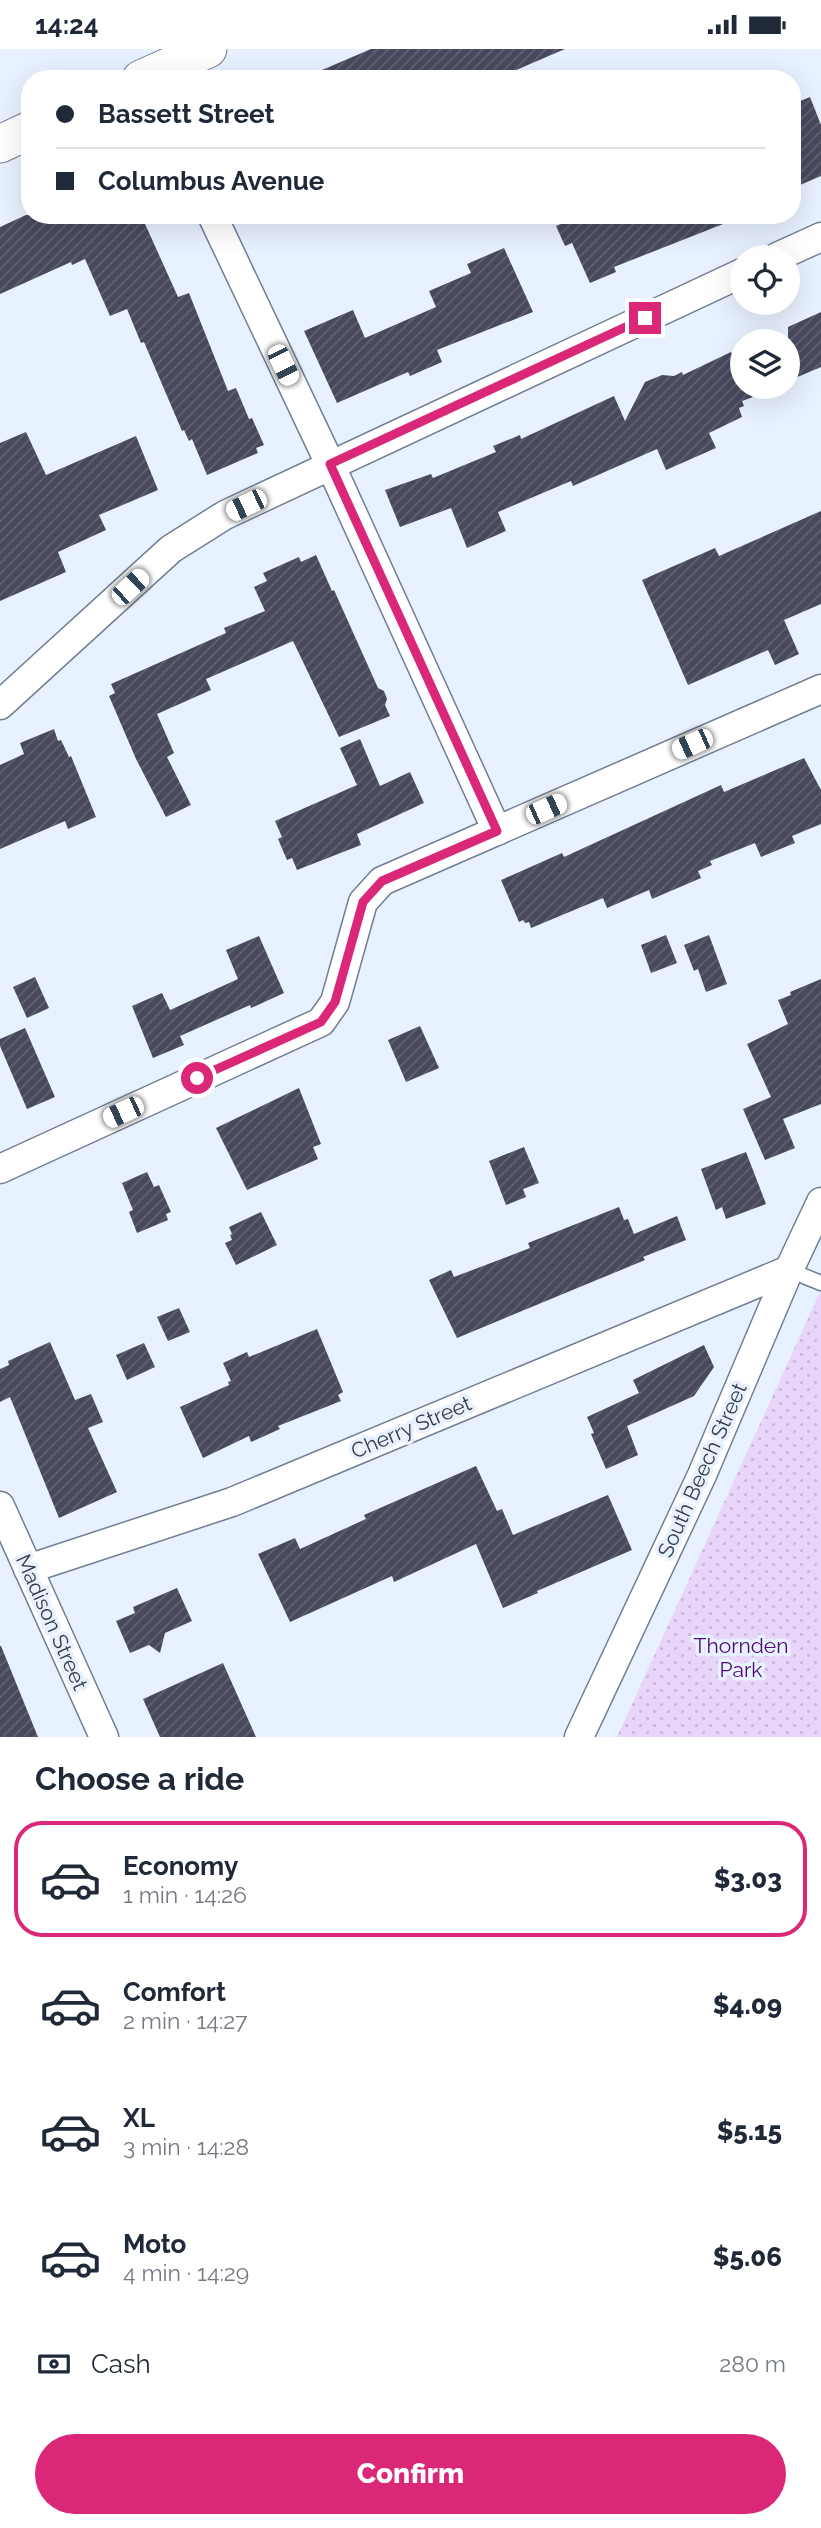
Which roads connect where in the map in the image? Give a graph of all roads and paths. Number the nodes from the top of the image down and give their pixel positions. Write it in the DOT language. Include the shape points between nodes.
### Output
graph roads {
  1 [pos="208,49"];
  2 [pos="162,70"];
  3 [pos="21,134"];
  4 [pos="0,144"];
  5 [pos="216,224"];
  6 [pos="821,237"];
  7 [pos="800,247"];
  8 [pos="730,279"];
  9 [pos="330,464"];
  10 [pos="821,689"];
  11 [pos="0,705"];
  12 [pos="497,831"];
  13 [pos="0,1169"];
  14 [pos="821,1202"];
  15 [pos="789,1270"];
  16 [pos="821,1283"];
  17 [pos="0,1506"];
  18 [pos="28,1569"];
  19 [pos="104,1737"];
  20 [pos="579,1737"];
  1 -- 2 [label="street"];
  3 -- 4 [label="street"];
  5 -- 9 [label="street"];
  6 -- 7 [label="street"];
  8 -- 9 [label="street"];
  9 -- 11 [label="street" via="225,515 171,549"];
  9 -- 12 [label="street"];
  10 -- 12 [label="street"];
  12 -- 13 [label="street" via="382,881 363,902 335,1002 321,1022"];
  14 -- 15 [label="street, South Beech Street"];
  15 -- 16 [label="lane"];
  15 -- 18 [label="street, Cherry Street" via="232,1502"];
  15 -- 20 [label="street, South Beech Street" via="702,1475"];
  17 -- 18 [label="street, Madison Street"];
  18 -- 19 [label="street, Madison Street"];
}
